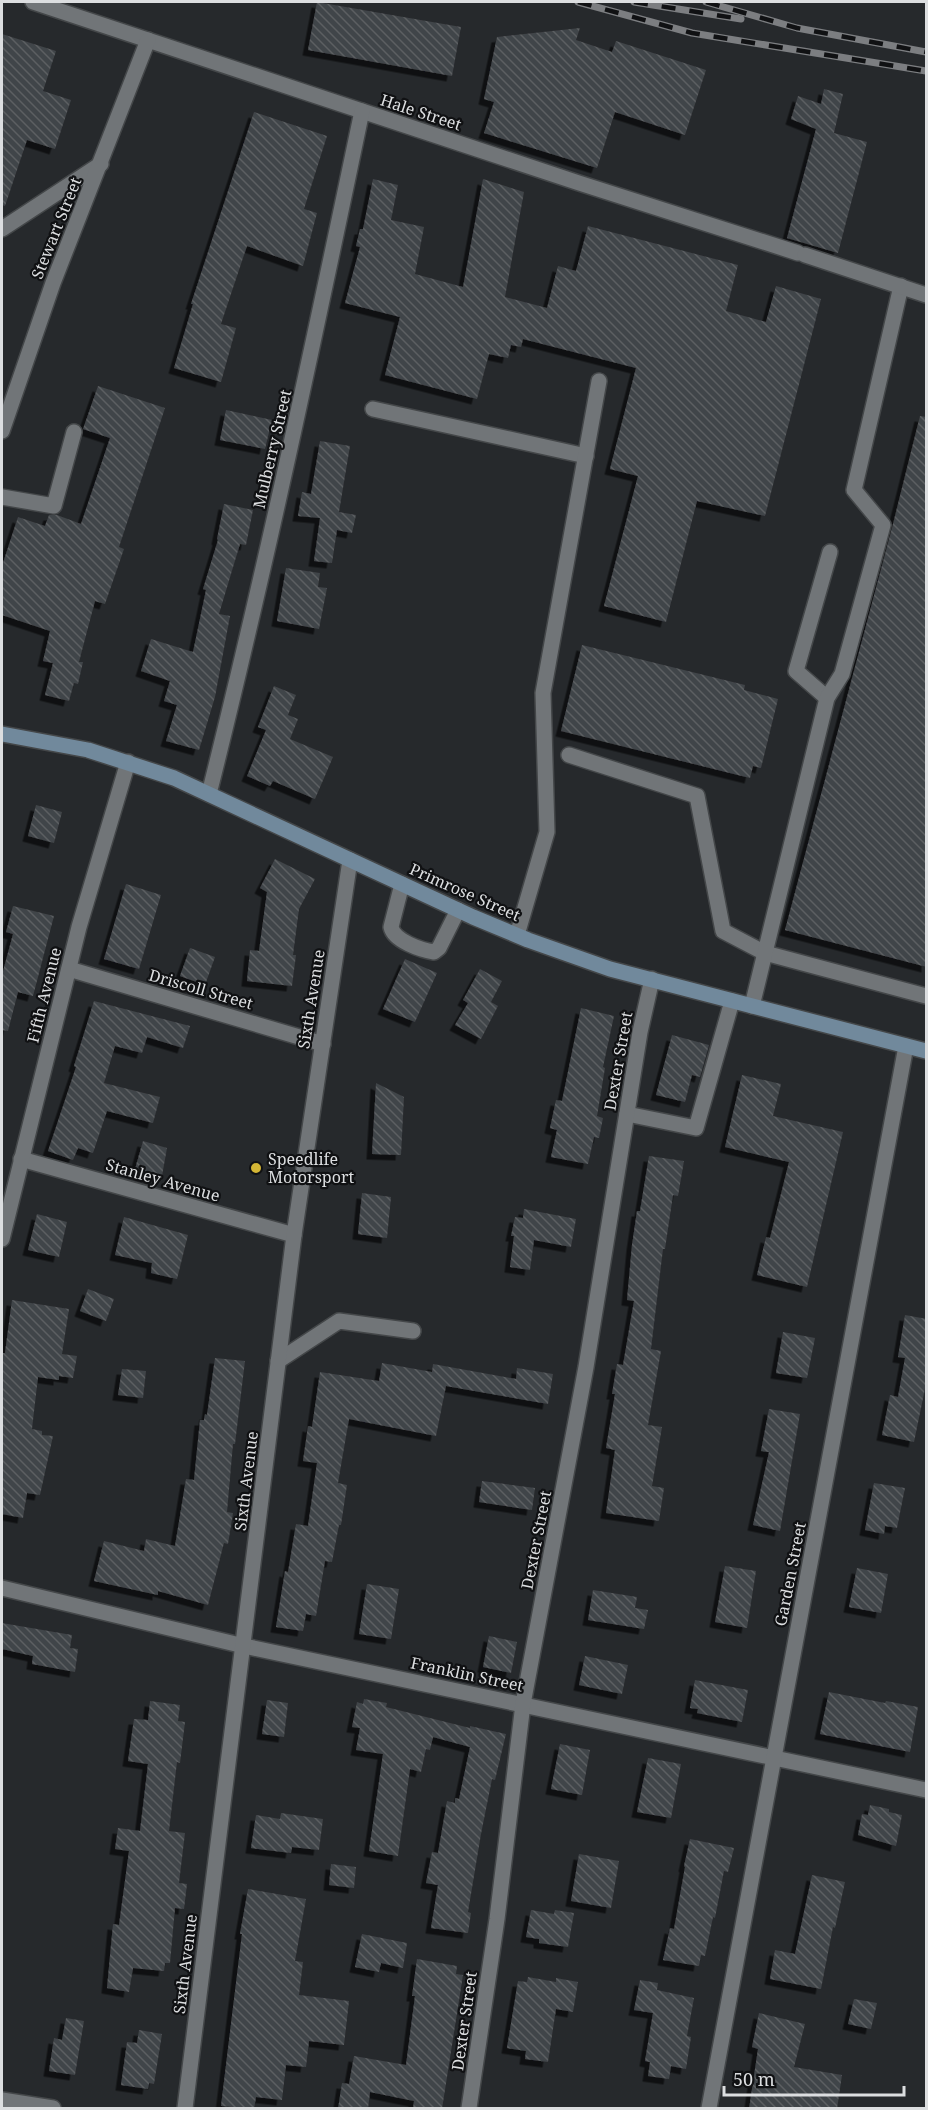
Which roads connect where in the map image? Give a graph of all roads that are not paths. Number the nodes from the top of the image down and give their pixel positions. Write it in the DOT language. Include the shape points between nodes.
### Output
graph roads {
  1 [pos="33,2"];
  2 [pos="148,40"];
  3 [pos="362,111"];
  4 [pos="101,164"];
  5 [pos="2,229"];
  6 [pos="901,286"];
  7 [pos="927,295"];
  8 [pos="599,381"];
  9 [pos="373,409"];
  10 [pos="2,431"];
  11 [pos="74,432"];
  12 [pos="586,456"];
  13 [pos="2,497"];
  14 [pos="830,552"];
  15 [pos="827,698"];
  16 [pos="2,734"];
  17 [pos="569,755"];
  18 [pos="128,762"];
  19 [pos="209,794"];
  20 [pos="350,860"];
  21 [pos="402,884"];
  22 [pos="458,910"];
  23 [pos="517,935"];
  24 [pos="765,953"];
  25 [pos="69,969"];
  26 [pos="652,979"];
  27 [pos="927,996"];
  28 [pos="732,1000"];
  29 [pos="752,1006"];
  30 [pos="323,1044"];
  31 [pos="906,1046"];
  32 [pos="927,1051"];
  33 [pos="627,1114"];
  34 [pos="21,1159"];
  35 [pos="294,1235"];
  36 [pos="2,1239"];
  37 [pos="413,1331"];
  38 [pos="278,1361"];
  39 [pos="2,1588"];
  40 [pos="244,1646"];
  41 [pos="524,1704"];
  42 [pos="774,1756"];
  43 [pos="927,1790"];
  44 [pos="2,2100"];
  45 [pos="53,2109"];
  46 [pos="185,2109"];
  47 [pos="469,2109"];
  48 [pos="709,2109"];
  1 -- 2 [label="street, Hale Street"];
  2 -- 3 [label="street, Hale Street"];
  2 -- 4 [label="street, Stewart Street"];
  3 -- 6 [label="street, Hale Street"];
  3 -- 19 [label="street, Mulberry Street" via="253,618"];
  4 -- 5 [label="street"];
  4 -- 10 [label="street, Stewart Street" via="53,283"];
  6 -- 7 [label="street, Hale Street"];
  6 -- 15 [label="street" via="854,490 883,525 842,674"];
  8 -- 12 [label="street"];
  9 -- 12 [label="street"];
  11 -- 13 [label="street" via="54,506"];
  12 -- 23 [label="street" via="543,693 546,832"];
  14 -- 15 [label="street" via="796,671"];
  15 -- 24 [label="street"];
  16 -- 18 [label="main road, Primrose Street" via="88,750"];
  17 -- 24 [label="street" via="697,796 723,931"];
  18 -- 19 [label="main road, Primrose Street"];
  18 -- 25 [label="street, Fifth Avenue"];
  19 -- 20 [label="main road, Primrose Street"];
  20 -- 21 [label="main road, Primrose Street"];
  20 -- 30 [label="street, Sixth Avenue"];
  21 -- 22 [label="main road, Primrose Street"];
  21 -- 22 [label="street" via="391,927 397,938 434,952"];
  22 -- 23 [label="main road, Primrose Street"];
  23 -- 26 [label="main road, Primrose Street" via="610,969"];
  24 -- 27 [label="street"];
  24 -- 29 [label="street"];
  25 -- 30 [label="street, Driscoll Street"];
  25 -- 34 [label="street, Fifth Avenue"];
  26 -- 28 [label="main road, Primrose Street"];
  26 -- 33 [label="street, Dexter Street"];
  28 -- 29 [label="main road, Primrose Street"];
  28 -- 33 [label="street" via="696,1128"];
  29 -- 31 [label="main road, Primrose Street"];
  30 -- 35 [label="street, Sixth Avenue"];
  31 -- 32 [label="main road, Primrose Street"];
  31 -- 42 [label="street, Garden Street"];
  33 -- 41 [label="street, Dexter Street" via="586,1367"];
  34 -- 35 [label="street, Stanley Avenue"];
  34 -- 36 [label="street, Fifth Avenue"];
  35 -- 38 [label="street, Sixth Avenue"];
  37 -- 38 [label="street" via="339,1321"];
  38 -- 40 [label="street, Sixth Avenue"];
  39 -- 40 [label="street, Franklin Street"];
  40 -- 41 [label="street, Franklin Street"];
  40 -- 46 [label="street, Sixth Avenue"];
  41 -- 42 [label="street, Franklin Street"];
  41 -- 47 [label="street, Dexter Street"];
  42 -- 43 [label="street, Franklin Street"];
  42 -- 48 [label="street, Garden Street"];
  44 -- 45 [label="street"];
}
